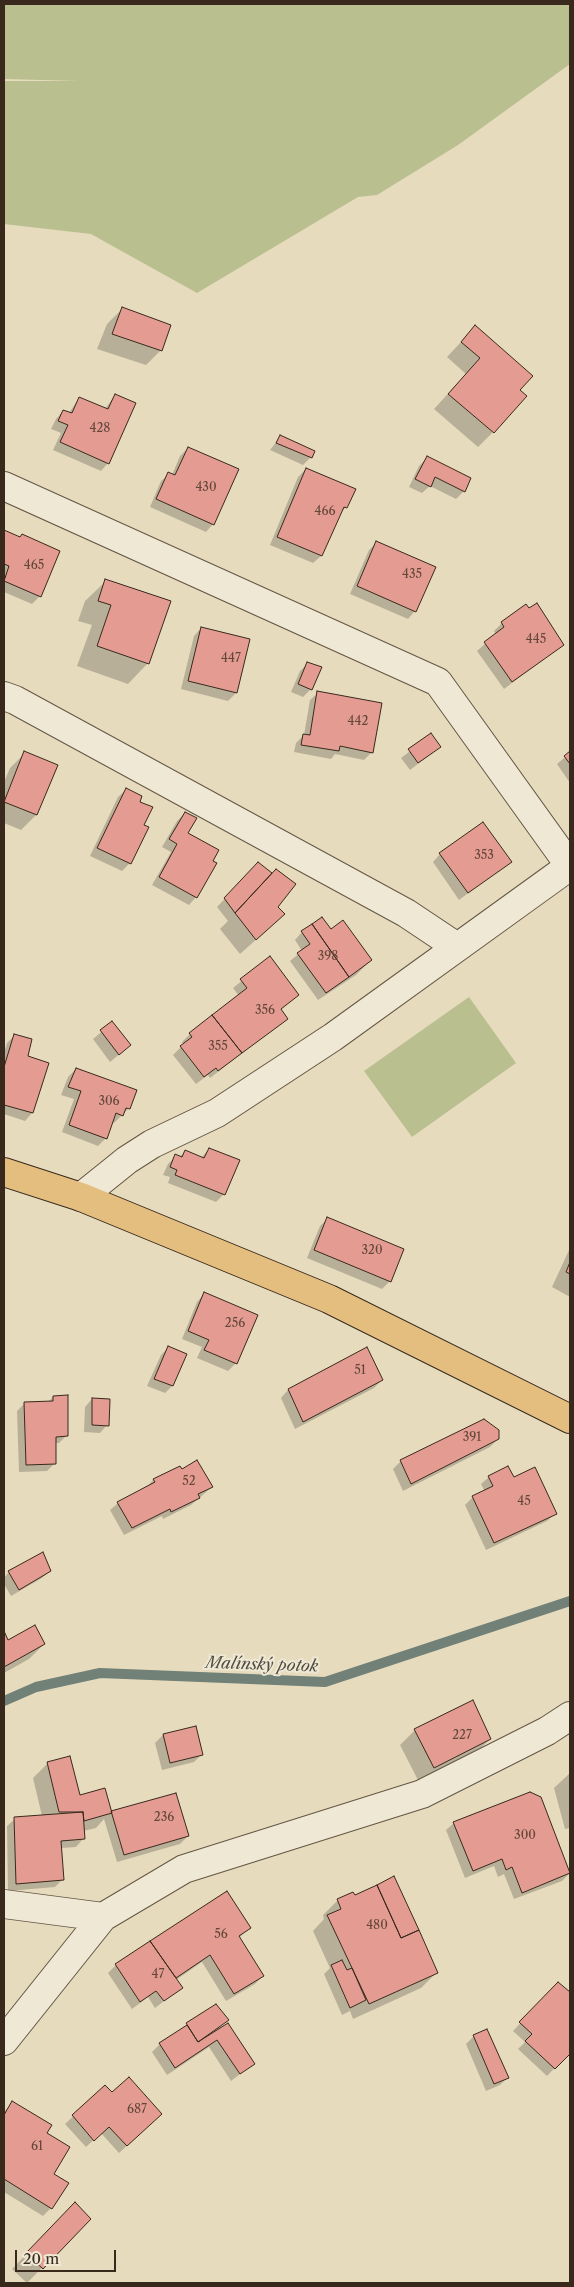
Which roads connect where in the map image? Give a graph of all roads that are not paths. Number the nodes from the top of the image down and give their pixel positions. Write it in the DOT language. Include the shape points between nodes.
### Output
graph roads {
  1 [pos="4,486"];
  2 [pos="4,696"];
  3 [pos="570,866"];
  4 [pos="457,947"];
  5 [pos="4,1172"];
  6 [pos="81,1197"];
  7 [pos="570,1419"];
  8 [pos="570,1716"];
  9 [pos="4,1904"];
  10 [pos="104,1917"];
  11 [pos="4,2040"];
  1 -- 3 [label="street" via="438,682"];
  2 -- 4 [label="street" via="406,913"];
  3 -- 4 [label="street"];
  4 -- 6 [label="street" via="333,1037 217,1113 133,1156"];
  5 -- 6 [label="main road"];
  6 -- 7 [label="main road" via="329,1299"];
  8 -- 10 [label="street" via="547,1731 422,1794 184,1869"];
  9 -- 10 [label="street"];
  10 -- 11 [label="street"];
}
